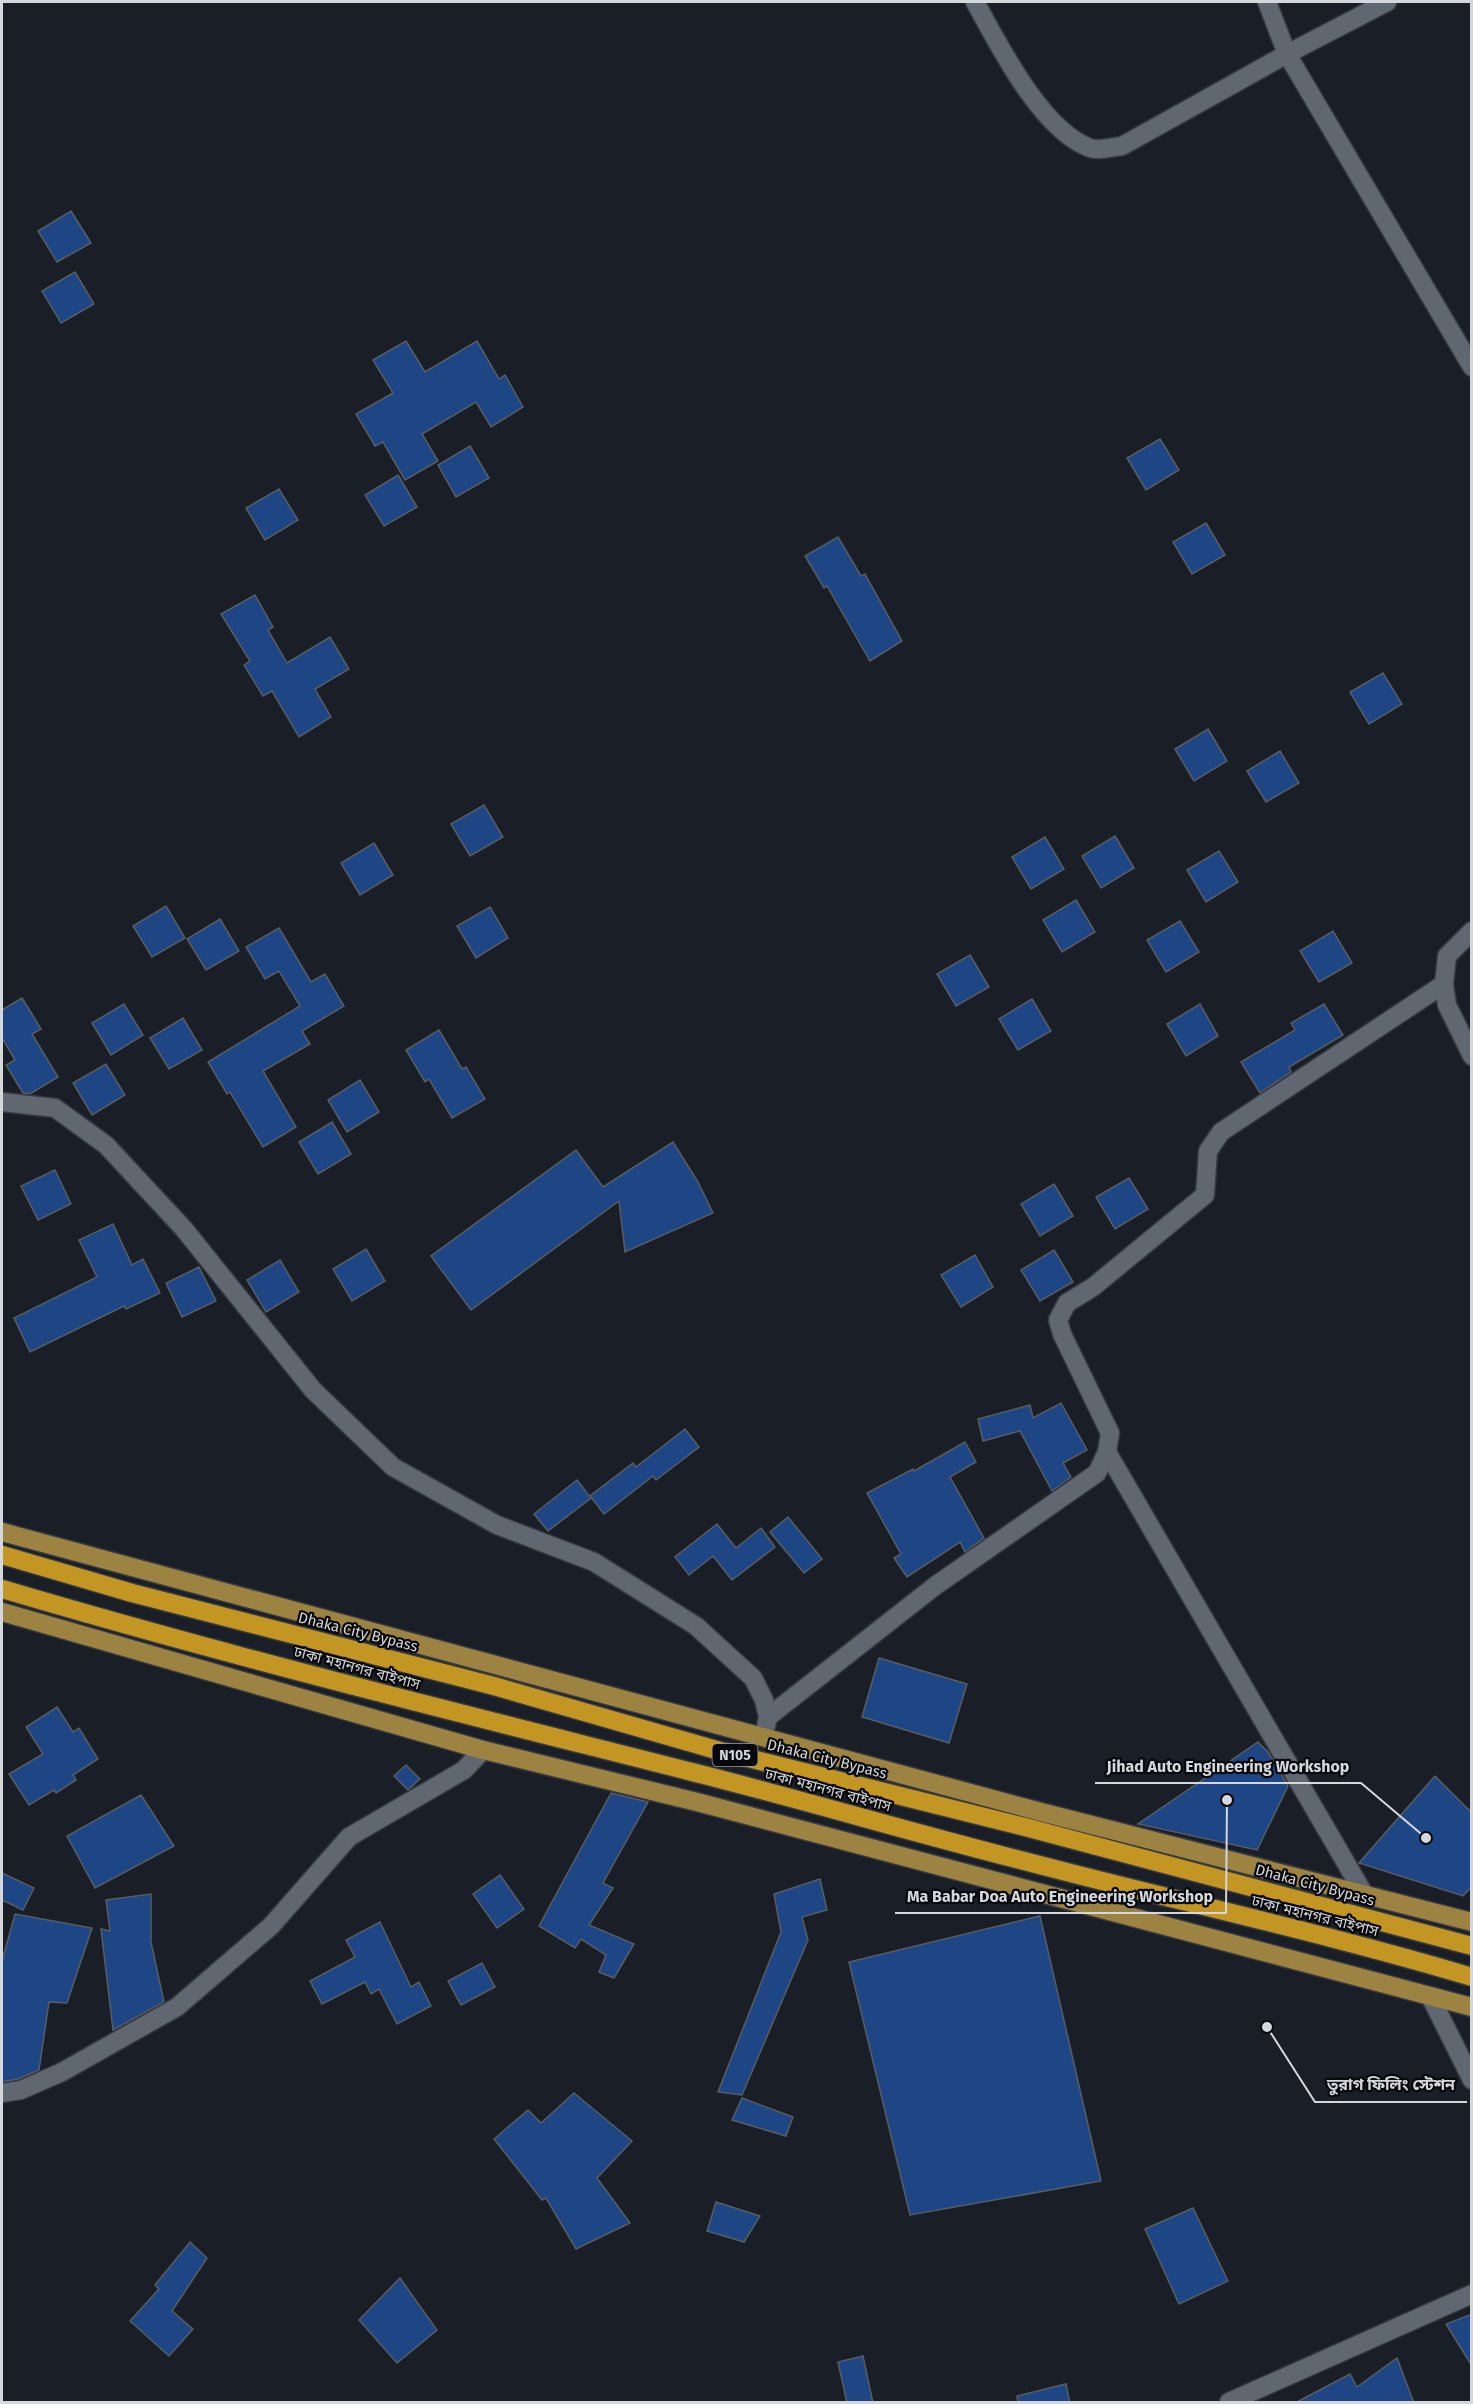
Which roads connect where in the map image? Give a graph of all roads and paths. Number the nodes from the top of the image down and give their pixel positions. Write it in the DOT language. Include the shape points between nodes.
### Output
graph roads {
  1 [pos="975,2"];
  2 [pos="1267,2"];
  3 [pos="1388,2"];
  4 [pos="1287,54"];
  5 [pos="1472,367"];
  6 [pos="1472,932"];
  7 [pos="1444,984"];
  8 [pos="1472,1056"];
  9 [pos="2,1102"];
  10 [pos="1107,1452"];
  11 [pos="2,1532"];
  12 [pos="2,1555"];
  13 [pos="2,1589"];
  14 [pos="2,1612"];
  15 [pos="768,1717"];
  16 [pos="764,1736"];
  17 [pos="483,1750"];
  18 [pos="1364,1894"];
  19 [pos="1472,1922"];
  20 [pos="1472,1946"];
  21 [pos="1472,1977"];
  22 [pos="1430,1996"];
  23 [pos="1472,2007"];
  24 [pos="1472,2079"];
  25 [pos="2,2093"];
  26 [pos="1472,2294"];
  27 [pos="1229,2403"];
  1 -- 4 [label="street" via="1010,64 1055,126 1091,148 1122,146"];
  2 -- 4 [label="street"];
  3 -- 4 [label="street"];
  4 -- 5 [label="street"];
  6 -- 7 [label="street" via="1447,956"];
  7 -- 8 [label="street" via="1447,1005"];
  7 -- 10 [label="street" via="1221,1132 1208,1151 1205,1195 1093,1287 1067,1303 1058,1320 1110,1433"];
  9 -- 15 [label="street" via="55,1108 106,1145 184,1228 313,1390 393,1467 497,1525 594,1562 696,1626 753,1678"];
  10 -- 15 [label="street" via="1097,1473 935,1586"];
  10 -- 18 [label="street"];
  11 -- 16 [label="main road"];
  12 -- 20 [label="highway, Dhaka City Bypass / N105" via="144,1596 494,1686 720,1751"];
  13 -- 21 [label="highway, ঢাকা মহানগর বাইপাস / N105" via="492,1723"];
  14 -- 17 [label="main road"];
  15 -- 16 [label="street"];
  16 -- 18 [label="main road"];
  17 -- 22 [label="main road" via="697,1802"];
  17 -- 25 [label="street" via="464,1770 349,1837 271,1926 177,2007 62,2072 21,2090"];
  18 -- 19 [label="main road"];
  22 -- 23 [label="main road"];
  22 -- 24 [label="street"];
  26 -- 27 [label="street"];
}
